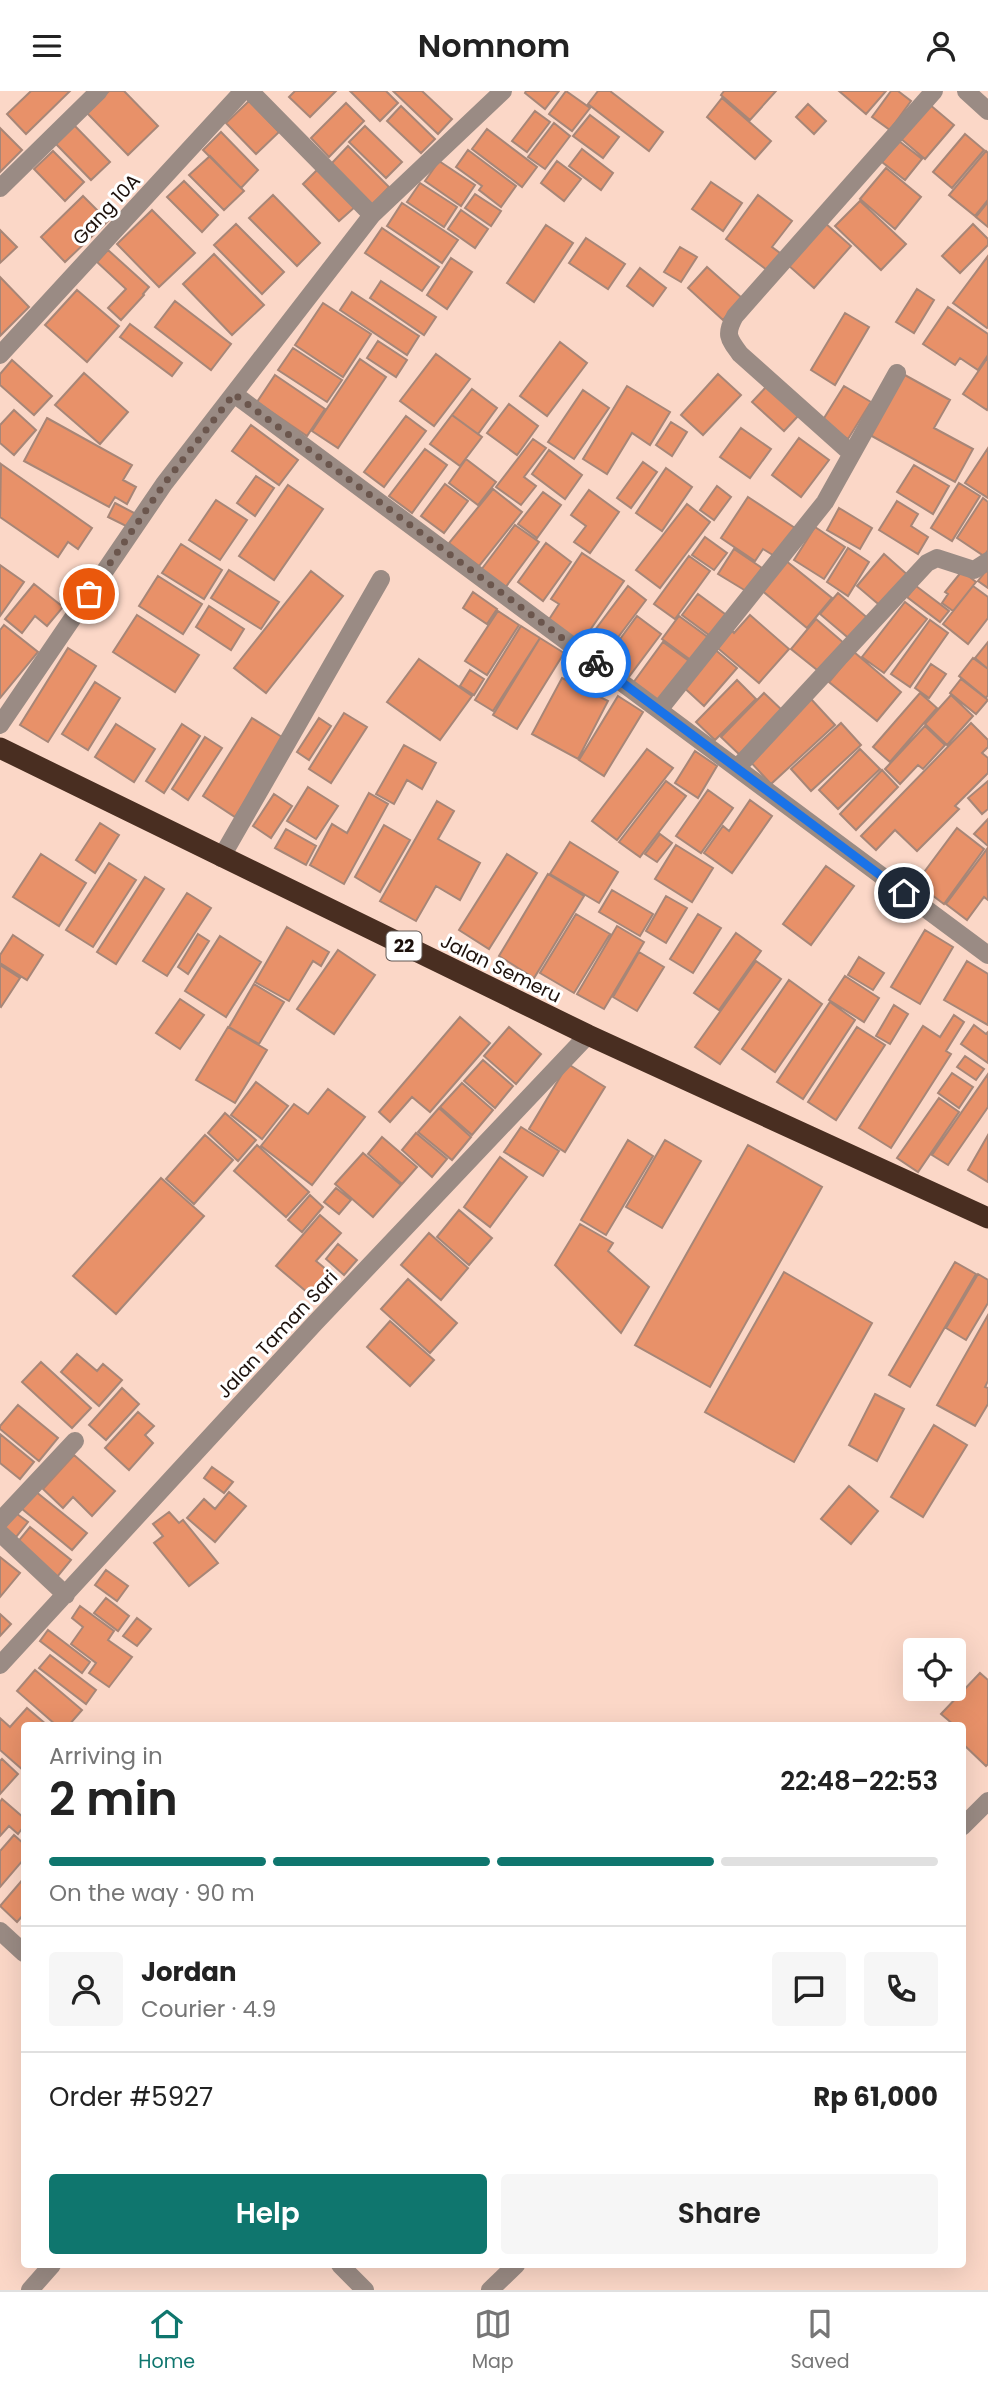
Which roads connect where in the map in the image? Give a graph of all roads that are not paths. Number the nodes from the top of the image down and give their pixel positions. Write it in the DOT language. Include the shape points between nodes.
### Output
graph roads {
  1 [pos="99,91"];
  2 [pos="243,91"];
  3 [pos="250,91"];
  4 [pos="503,91"];
  5 [pos="934,91"];
  6 [pos="966,91"];
  7 [pos="988,111"];
  8 [pos="0,188"];
  9 [pos="372,215"];
  10 [pos="0,355"];
  11 [pos="897,373"];
  12 [pos="234,394"];
  13 [pos="852,454"];
  14 [pos="988,561"];
  15 [pos="381,579"];
  16 [pos="659,710"];
  17 [pos="0,725"];
  18 [pos="0,748"];
  19 [pos="737,768"];
  20 [pos="221,858"];
  21 [pos="988,955"];
  22 [pos="588,1035"];
  23 [pos="988,1218"];
  24 [pos="75,1441"];
  25 [pos="0,1521"];
  26 [pos="0,1533"];
  27 [pos="66,1595"];
  28 [pos="0,1665"];
  29 [pos="988,1801"];
  30 [pos="966,1823"];
  31 [pos="0,1931"];
  32 [pos="21,1950"];
  33 [pos="49,2268"];
  34 [pos="343,2268"];
  35 [pos="513,2268"];
  36 [pos="362,2289"];
  37 [pos="30,2290"];
  38 [pos="490,2290"];
  1 -- 8 [label="street"];
  2 -- 10 [label="street, Gang 10A"];
  3 -- 9 [label="street"];
  4 -- 9 [label="street"];
  5 -- 13 [label="street" via="729,328 729,339 740,354"];
  6 -- 7 [label="street"];
  9 -- 12 [label="street"];
  11 -- 13 [label="street"];
  12 -- 16 [label="street"];
  12 -- 17 [label="street" via="164,484"];
  13 -- 16 [label="street" via="825,502"];
  14 -- 19 [label="street" via="974,570 937,558 928,563"];
  15 -- 20 [label="street"];
  16 -- 19 [label="street"];
  18 -- 20 [label="highway, Jalan Semeru / 22"];
  19 -- 21 [label="street"];
  20 -- 22 [label="highway, Jalan Semeru / 22"];
  22 -- 23 [label="highway, Jalan Semeru / 22"];
  22 -- 27 [label="street, Jalan Taman Sari"];
  24 -- 25 [label="street"];
  26 -- 27 [label="street"];
  27 -- 28 [label="street, Jalan Taman Sari"];
  29 -- 30 [label="street"];
  31 -- 32 [label="street"];
  33 -- 37 [label="street"];
  34 -- 36 [label="street"];
  35 -- 38 [label="street"];
}
